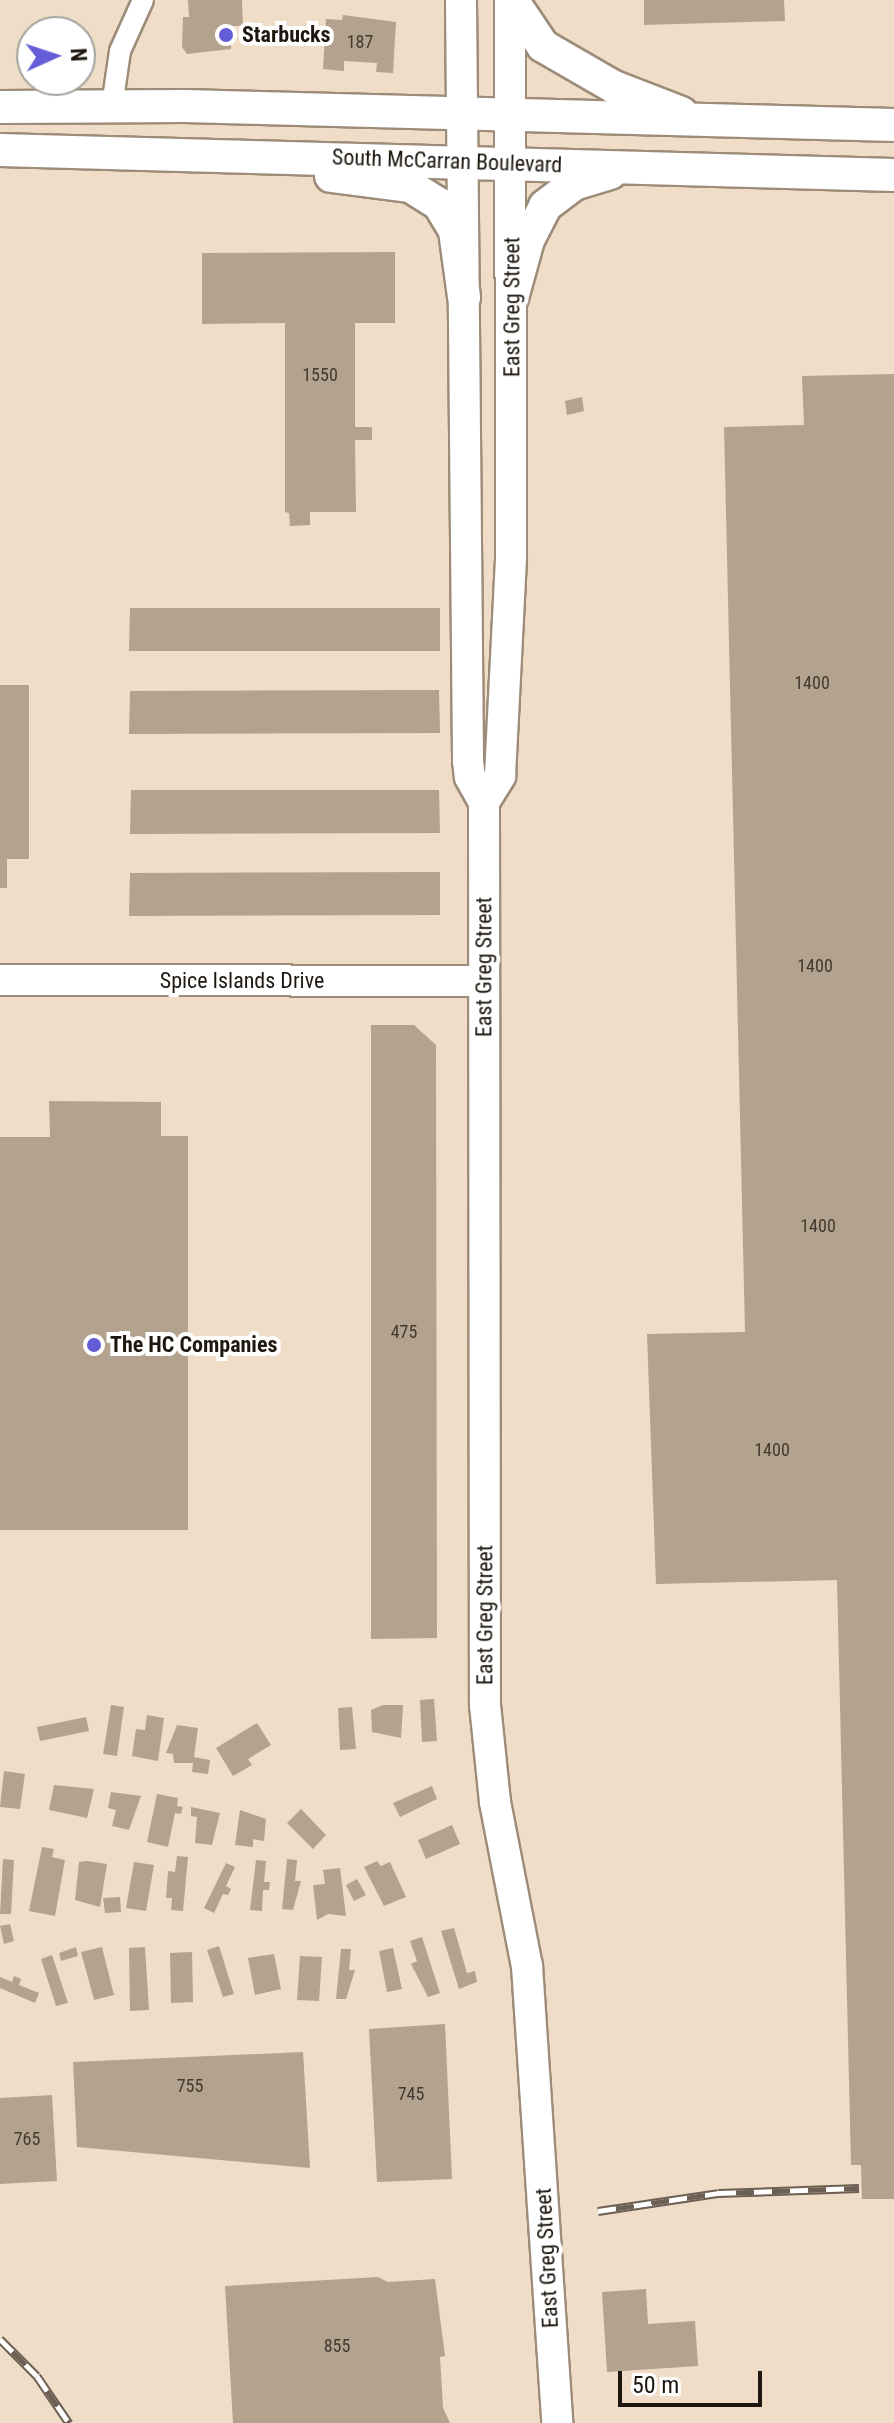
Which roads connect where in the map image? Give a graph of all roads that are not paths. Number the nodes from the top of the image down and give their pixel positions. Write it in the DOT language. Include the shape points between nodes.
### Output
graph roads {
  1 [pos="143,0"];
  2 [pos="461,0"];
  3 [pos="511,0"];
  4 [pos="112,106"];
  5 [pos="0,107"];
  6 [pos="462,116"];
  7 [pos="512,118"];
  8 [pos="707,122"];
  9 [pos="894,125"];
  10 [pos="0,150"];
  11 [pos="154,153"];
  12 [pos="462,161"];
  13 [pos="512,163"];
  14 [pos="645,166"];
  15 [pos="894,175"];
  16 [pos="464,297"];
  17 [pos="512,298"];
  18 [pos="467,530"];
  19 [pos="504,687"];
  20 [pos="484,802"];
  21 [pos="0,980"];
  22 [pos="483,981"];
  23 [pos="557,2423"];
  1 -- 4 [label="street" via="120,51"];
  2 -- 6 [label="main road, East Greg Street"];
  3 -- 7 [label="main road, East Greg Street"];
  3 -- 8 [label="main road" via="541,45 575,67"];
  4 -- 5 [label="main road, South McCarran Boulevard"];
  4 -- 6 [label="main road, South McCarran Boulevard"];
  6 -- 7 [label="main road, South McCarran Boulevard"];
  6 -- 12 [label="main road, East Greg Street"];
  7 -- 8 [label="main road, South McCarran Boulevard"];
  7 -- 13 [label="main road, East Greg Street"];
  8 -- 9 [label="main road, South McCarran Boulevard"];
  10 -- 11 [label="main road, South McCarran Boulevard"];
  11 -- 12 [label="main road, South McCarran Boulevard"];
  11 -- 16 [label="main road" via="422,191 439,204 455,231"];
  12 -- 13 [label="main road, South McCarran Boulevard"];
  12 -- 16 [label="main road, East Greg Street"];
  13 -- 14 [label="main road, South McCarran Boulevard"];
  13 -- 17 [label="main road, East Greg Street"];
  14 -- 15 [label="main road, South McCarran Boulevard"];
  14 -- 17 [label="main road" via="581,181 545,206 528,240"];
  16 -- 18 [label="main road, East Greg Street"];
  17 -- 19 [label="main road, East Greg Street"];
  18 -- 19 [label="main road" via="479,534 487,550 490,628"];
  18 -- 20 [label="main road, East Greg Street" via="468,761"];
  19 -- 20 [label="main road, East Greg Street" via="500,776"];
  20 -- 22 [label="main road, East Greg Street"];
  21 -- 22 [label="main road, Spice Islands Drive"];
  22 -- 23 [label="main road, East Greg Street" via="485,1705 495,1802 527,1966"];
}
